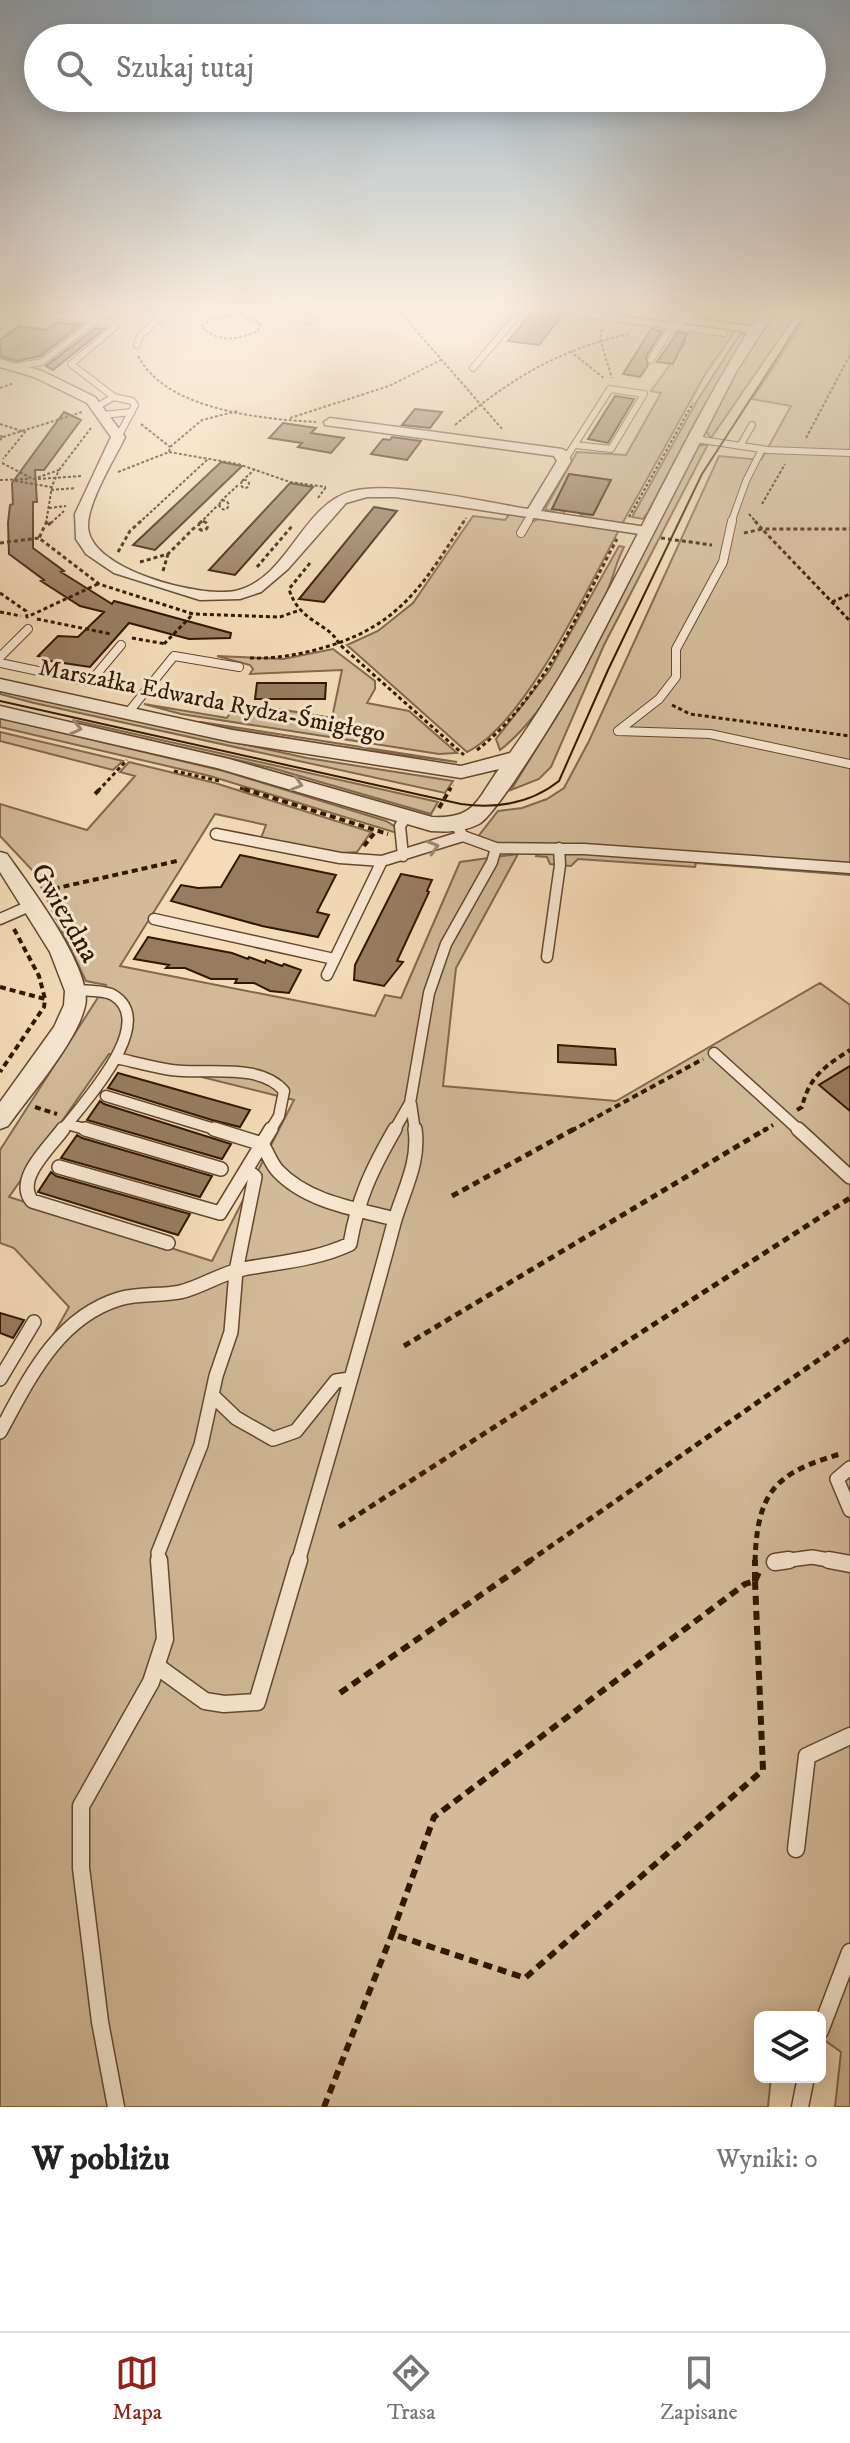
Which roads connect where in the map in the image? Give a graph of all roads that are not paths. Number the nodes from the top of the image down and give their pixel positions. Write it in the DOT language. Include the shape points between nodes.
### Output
graph roads {
  1 [pos="97,408"];
  2 [pos="134,408"];
  3 [pos="598,408"];
  4 [pos="635,408"];
  5 [pos="711,408"];
  6 [pos="100,410"];
  7 [pos="131,415"];
  8 [pos="330,422"];
  9 [pos="752,425"];
  10 [pos="118,437"];
  11 [pos="695,439"];
  12 [pos="575,445"];
  13 [pos="740,446"];
  14 [pos="762,449"];
  15 [pos="850,453"];
  16 [pos="564,461"];
  17 [pos="533,513"];
  18 [pos="648,527"];
  19 [pos="521,533"];
  20 [pos="28,629"];
  21 [pos="121,645"];
  22 [pos="0,660"];
  23 [pos="239,667"];
  24 [pos="65,676"];
  25 [pos="0,685"];
  26 [pos="47,696"];
  27 [pos="0,712"];
  28 [pos="127,714"];
  29 [pos="519,757"];
  30 [pos="460,762"];
  31 [pos="850,764"];
  32 [pos="487,800"];
  33 [pos="404,828"];
  34 [pos="459,831"];
  35 [pos="216,834"];
  36 [pos="496,848"];
  37 [pos="559,848"];
  38 [pos="403,856"];
  39 [pos="0,858"];
  40 [pos="382,861"];
  41 [pos="850,868"];
  42 [pos="30,901"];
  43 [pos="3,917"];
  44 [pos="154,919"];
  45 [pos="547,957"];
  46 [pos="334,959"];
  47 [pos="327,975"];
  48 [pos="76,990"];
  49 [pos="714,1053"];
  50 [pos="116,1058"];
  51 [pos="106,1096"];
  52 [pos="9,1098"];
  53 [pos="410,1103"];
  54 [pos="0,1120"];
  55 [pos="69,1121"];
  56 [pos="262,1144"];
  57 [pos="59,1167"];
  58 [pos="221,1169"];
  59 [pos="247,1170"];
  60 [pos="850,1177"];
  61 [pos="356,1209"];
  62 [pos="395,1219"];
  63 [pos="168,1243"];
  64 [pos="236,1271"];
  65 [pos="34,1322"];
  66 [pos="0,1379"];
  67 [pos="350,1379"];
  68 [pos="212,1395"];
  69 [pos="0,1432"];
  70 [pos="850,1468"];
  71 [pos="850,1510"];
  72 [pos="850,1564"];
  73 [pos="768,1565"];
  74 [pos="158,1667"];
  75 [pos="850,1736"];
  76 [pos="796,1849"];
  77 [pos="850,1952"];
  78 [pos="826,2015"];
  79 [pos="805,2083"];
  80 [pos="116,2107"];
  81 [pos="800,2107"];
  1 -- 6 [label="street"];
  2 -- 7 [label="lane"];
  3 -- 12 [label="lane"];
  4 -- 12 [label="lane" via="611,449"];
  5 -- 11 [label="street"];
  6 -- 7 [label="lane"];
  6 -- 10 [label="street"];
  7 -- 10 [label="lane"];
  8 -- 16 [label="street" via="557,452"];
  9 -- 13 [label="lane"];
  10 -- 17 [label="street" via="82,514 84,545 118,570 200,595 240,594 272,580 331,509 354,495 395,493"];
  11 -- 13 [label="lane"];
  11 -- 18 [label="street"];
  12 -- 16 [label="lane"];
  13 -- 14 [label="lane"];
  14 -- 15 [label="lane"];
  14 -- 31 [label="lane" via="725,542 723,562 676,649 676,677 659,699 618,731 710,734"];
  16 -- 17 [label="street"];
  17 -- 18 [label="street"];
  17 -- 19 [label="lane"];
  18 -- 29 [label="street" via="573,671"];
  20 -- 22 [label="lane"];
  21 -- 24 [label="lane" via="90,682"];
  22 -- 24 [label="lane"];
  23 -- 28 [label="lane" via="174,656"];
  24 -- 26 [label="lane"];
  25 -- 26 [label="street, Marszałka Edwarda Rydza-Śmigłego"];
  26 -- 28 [label="street, Marszałka Edwarda Rydza-Śmigłego"];
  27 -- 33 [label="street, Marszałka Edwarda Rydza-Śmigłego, one-way" via="222,763"];
  28 -- 30 [label="street, Marszałka Edwarda Rydza-Śmigłego" via="331,754"];
  29 -- 30 [label="street, Marszałka Edwarda Rydza-Śmigłego"];
  29 -- 32 [label="street"];
  30 -- 32 [label="street"];
  32 -- 34 [label="street"];
  33 -- 34 [label="street, Marszałka Edwarda Rydza-Śmigłego" via="431,824"];
  33 -- 38 [label="lane"];
  34 -- 36 [label="lane"];
  38 -- 34 [label="lane, one-way"];
  35 -- 40 [label="lane"];
  36 -- 37 [label="lane"];
  36 -- 53 [label="lane" via="446,944 429,993"];
  37 -- 41 [label="lane"];
  37 -- 45 [label="lane"];
  38 -- 40 [label="lane"];
  39 -- 42 [label="street, Gwiezdna"];
  40 -- 46 [label="lane"];
  42 -- 43 [label="lane"];
  42 -- 48 [label="street, Gwiezdna"];
  44 -- 46 [label="lane"];
  46 -- 47 [label="lane"];
  48 -- 50 [label="lane" via="111,994 122,1004 127,1037"];
  48 -- 52 [label="street, Gwiezdna" via="75,1005 62,1029"];
  49 -- 60 [label="lane"];
  50 -- 55 [label="lane"];
  50 -- 56 [label="lane" via="173,1070 275,1080 284,1091 279,1116"];
  51 -- 56 [label="lane"];
  52 -- 54 [label="street, Gwiezdna"];
  53 -- 61 [label="lane" via="367,1178"];
  53 -- 62 [label="lane" via="418,1148"];
  55 -- 58 [label="lane"];
  55 -- 63 [label="lane" via="32,1171 27,1195 32,1201"];
  56 -- 59 [label="lane"];
  56 -- 61 [label="lane" via="276,1170 294,1184"];
  57 -- 59 [label="lane" via="220,1213"];
  59 -- 64 [label="lane" via="255,1177"];
  61 -- 62 [label="lane"];
  61 -- 64 [label="lane" via="350,1244 327,1256"];
  62 -- 67 [label="lane"];
  64 -- 68 [label="lane" via="231,1332"];
  64 -- 69 [label="lane" via="184,1291 120,1299 64,1329"];
  65 -- 66 [label="lane"];
  67 -- 68 [label="lane" via="336,1381 296,1431 273,1439 236,1418"];
  67 -- 74 [label="lane" via="257,1702 205,1701"];
  68 -- 74 [label="lane" via="201,1445 158,1553 165,1639"];
  70 -- 71 [label="lane" via="837,1479"];
  72 -- 73 [label="lane" via="812,1557"];
  74 -- 80 [label="lane" via="81,1806 81,1868"];
  75 -- 76 [label="lane" via="807,1756"];
  77 -- 78 [label="lane"];
  79 -- 81 [label="lane"];
}
